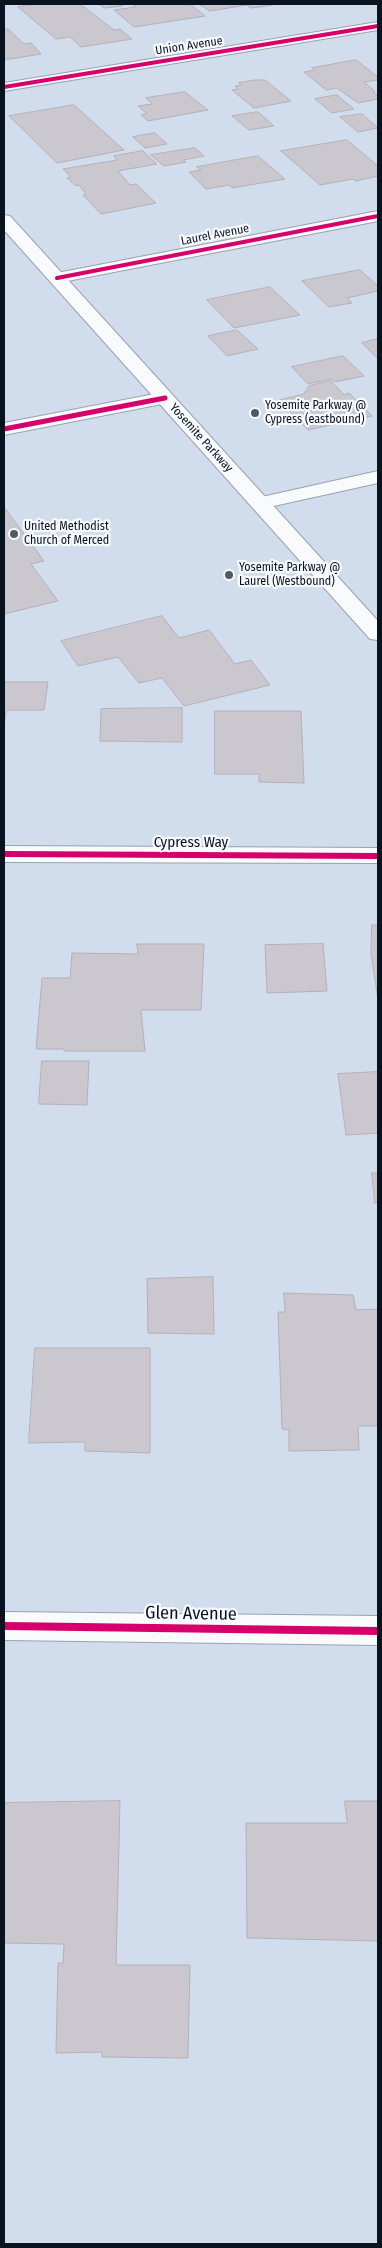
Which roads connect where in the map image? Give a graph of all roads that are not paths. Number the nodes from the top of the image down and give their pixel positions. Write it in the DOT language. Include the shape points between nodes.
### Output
graph roads {
  1 [pos="378,26"];
  2 [pos="4,87"];
  3 [pos="378,216"];
  4 [pos="4,220"];
  5 [pos="57,278"];
  6 [pos="165,398"];
  7 [pos="4,429"];
  8 [pos="378,477"];
  9 [pos="260,503"];
  10 [pos="378,634"];
  11 [pos="4,854"];
  12 [pos="378,856"];
  13 [pos="4,1626"];
  14 [pos="378,1630"];
  1 -- 2 [label="street, Union Avenue"];
  3 -- 5 [label="street, Laurel Avenue"];
  4 -- 5 [label="street, Yosemite Parkway"];
  5 -- 6 [label="street, Yosemite Parkway"];
  6 -- 7 [label="street"];
  6 -- 9 [label="street, Yosemite Parkway"];
  8 -- 9 [label="street"];
  9 -- 10 [label="street, Yosemite Parkway"];
  11 -- 12 [label="street, Cypress Way"];
  13 -- 14 [label="street, Glen Avenue"];
}
